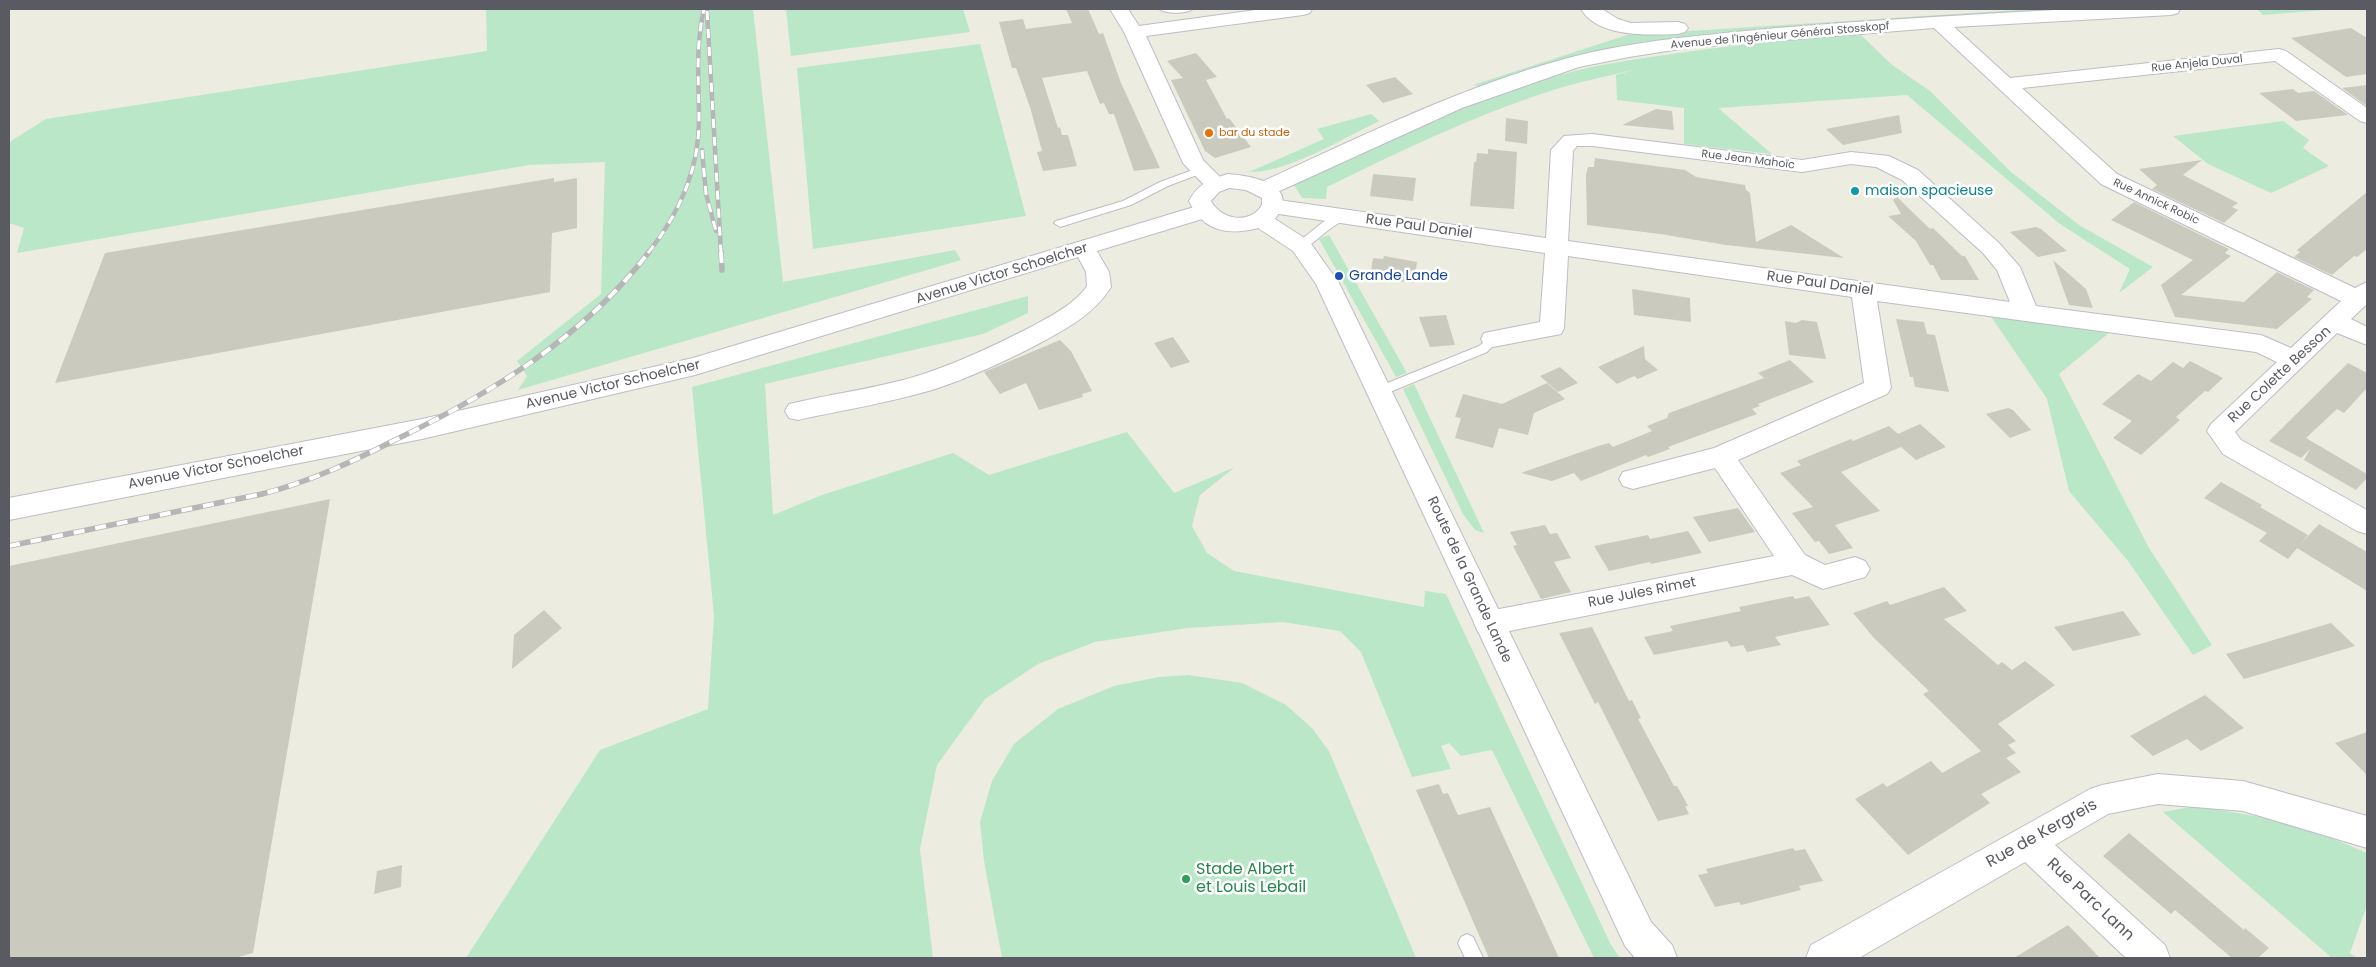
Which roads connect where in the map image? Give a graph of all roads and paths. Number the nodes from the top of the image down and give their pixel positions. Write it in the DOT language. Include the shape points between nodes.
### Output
graph roads {
  1 [pos="1119,9"];
  2 [pos="1164,9"];
  3 [pos="1188,9"];
  4 [pos="1303,9"];
  5 [pos="1590,9"];
  6 [pos="1966,9"];
  7 [pos="2171,9"];
  8 [pos="1939,23"];
  9 [pos="1134,32"];
  10 [pos="2008,84"];
  11 [pos="2367,117"];
  12 [pos="1209,177"];
  13 [pos="1265,205"];
  14 [pos="1204,211"];
  15 [pos="1343,216"];
  16 [pos="1060,223"];
  17 [pos="1301,246"];
  18 [pos="1558,246"];
  19 [pos="1084,249"];
  20 [pos="1863,290"];
  21 [pos="2362,294"];
  22 [pos="2026,312"];
  23 [pos="2336,322"];
  24 [pos="2367,337"];
  25 [pos="1493,339"];
  26 [pos="2294,360"];
  27 [pos="1380,391"];
  28 [pos="798,411"];
  29 [pos="1721,456"];
  30 [pos="1633,479"];
  31 [pos="9,509"];
  32 [pos="2367,523"];
  33 [pos="1795,563"];
  34 [pos="1855,569"];
  35 [pos="1489,623"];
  36 [pos="2367,832"];
  37 [pos="2027,842"];
  38 [pos="1659,958"];
  39 [pos="1824,958"];
  40 [pos="2152,958"];
  1 -- 9 [label="street"];
  2 -- 3 [label="lane"];
  4 -- 9 [label="street"];
  5 -- 6 [label="street" via="1603,20 1633,30"];
  7 -- 8 [label="street, Avenue de l'Ingénieur Général Stosskopf"];
  8 -- 10 [label="street, Rue Annick Robic"];
  8 -- 13 [label="street, Avenue de l'Ingénieur Général Stosskopf" via="1713,40 1574,63 1490,89 1419,118"];
  9 -- 12 [label="street" via="1194,163"];
  10 -- 11 [label="street, Rue Anjela Duval" via="2279,55"];
  10 -- 21 [label="street, Rue Annick Robic" via="2109,180"];
  12 -- 13 [label="street" via="1242,181"];
  12 -- 14 [label="street" via="1200,201"];
  12 -- 16 [label="lane" via="1164,184 1127,202"];
  13 -- 14 [label="street" via="1245,224 1214,219"];
  13 -- 15 [label="street, Rue Paul Daniel"];
  13 -- 17 [label="street, Route de la Grande Lande"];
  14 -- 19 [label="street, Avenue Victor Schoelcher"];
  15 -- 17 [label="lane"];
  15 -- 18 [label="street, Rue Paul Daniel"];
  17 -- 27 [label="street, Route de la Grande Lande" via="1327,283"];
  18 -- 20 [label="street, Rue Paul Daniel"];
  18 -- 22 [label="street, Rue Jean Mahoïc" via="1562,150 1571,140 1802,166 1851,158 1881,161 1910,175 1991,248 2008,267"];
  18 -- 25 [label="street" via="1552,328"];
  19 -- 28 [label="street" via="1100,278 1099,288 1056,324 995,355 925,382"];
  19 -- 31 [label="street, Avenue Victor Schoelcher" via="696,366 422,429"];
  20 -- 22 [label="street, Rue Paul Daniel"];
  20 -- 29 [label="street" via="1878,388"];
  21 -- 23 [label="street"];
  22 -- 26 [label="street, Rue Paul Daniel" via="2262,344"];
  23 -- 24 [label="street"];
  23 -- 26 [label="street, Rue Colette Besson"];
  25 -- 27 [label="lane" via="1482,350"];
  26 -- 32 [label="street, Rue Colette Besson" via="2220,431 2232,447"];
  27 -- 35 [label="street, Route de la Grande Lande"];
  29 -- 30 [label="street"];
  29 -- 33 [label="street"];
  33 -- 34 [label="street" via="1822,577"];
  33 -- 35 [label="street, Rue Jules Rimet"];
  35 -- 38 [label="street, Route de la Grande Lande" via="1638,934"];
  36 -- 37 [label="street, Rue de Kergreis" via="2243,796 2158,789 2102,800"];
  37 -- 39 [label="street, Rue de Kergreis"];
  37 -- 40 [label="street, Rue Parc Lann"];
}
